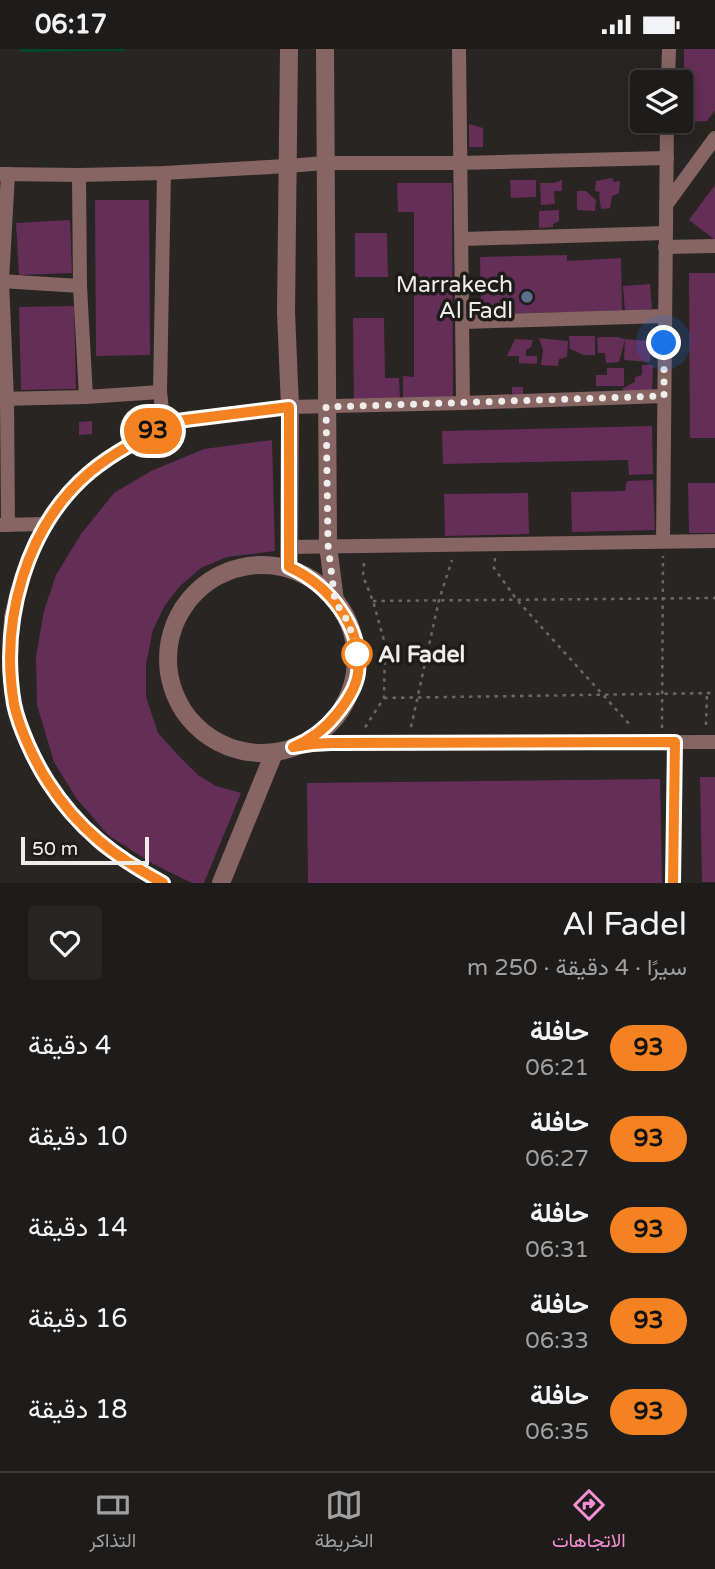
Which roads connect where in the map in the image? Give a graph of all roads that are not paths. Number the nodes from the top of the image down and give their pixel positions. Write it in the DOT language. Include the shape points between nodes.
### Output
graph roads {
  1 [pos="289,49"];
  2 [pos="325,49"];
  3 [pos="459,49"];
  4 [pos="669,49"];
  5 [pos="668,70"];
  6 [pos="667,133"];
  7 [pos="715,138"];
  8 [pos="667,158"];
  9 [pos="325,163"];
  10 [pos="460,163"];
  11 [pos="287,166"];
  12 [pos="164,173"];
  13 [pos="4,174"];
  14 [pos="79,175"];
  15 [pos="666,205"];
  16 [pos="461,239"];
  17 [pos="666,240"];
  18 [pos="715,246"];
  19 [pos="1,281"];
  20 [pos="80,285"];
  21 [pos="665,316"];
  22 [pos="463,322"];
  23 [pos="160,392"];
  24 [pos="664,396"];
  25 [pos="86,397"];
  26 [pos="3,399"];
  27 [pos="463,403"];
  28 [pos="289,407"];
  29 [pos="326,407"];
  30 [pos="164,426"];
  31 [pos="45,524"];
  32 [pos="4,525"];
  33 [pos="663,541"];
  34 [pos="715,541"];
  35 [pos="328,545"];
  36 [pos="289,547"];
  37 [pos="289,567"];
  38 [pos="335,601"];
  39 [pos="669,742"];
  40 [pos="711,742"];
  41 [pos="293,747"];
  42 [pos="274,753"];
  43 [pos="163,883"];
  44 [pos="221,883"];
  45 [pos="673,883"];
  1 -- 11 [label="street"];
  2 -- 9 [label="street"];
  3 -- 10 [label="street"];
  4 -- 5 [label="street"];
  6 -- 8 [label="street"];
  7 -- 15 [label="street"];
  8 -- 10 [label="street"];
  8 -- 15 [label="street"];
  9 -- 10 [label="street"];
  9 -- 11 [label="street"];
  9 -- 29 [label="street"];
  10 -- 16 [label="street"];
  11 -- 12 [label="street"];
  11 -- 28 [label="street"];
  12 -- 14 [label="street"];
  12 -- 23 [label="street"];
  13 -- 14 [label="street"];
  13 -- 19 [label="street"];
  14 -- 20 [label="street"];
  15 -- 17 [label="street"];
  16 -- 17 [label="street"];
  16 -- 22 [label="street"];
  17 -- 18 [label="street"];
  17 -- 21 [label="street"];
  19 -- 20 [label="street"];
  19 -- 26 [label="street"];
  20 -- 25 [label="street"];
  21 -- 22 [label="street"];
  21 -- 24 [label="street"];
  22 -- 27 [label="street"];
  23 -- 25 [label="street"];
  23 -- 30 [label="street"];
  24 -- 27 [label="street"];
  24 -- 33 [label="street"];
  25 -- 26 [label="street"];
  26 -- 32 [label="street"];
  27 -- 29 [label="street"];
  28 -- 29 [label="street"];
  28 -- 30 [label="street" via="190,418"];
  28 -- 36 [label="street"];
  29 -- 35 [label="street"];
  30 -- 31 [label="street" via="91,471"];
  31 -- 32 [label="street"];
  31 -- 43 [label="street" via="26,565 11,617 9,668 14,706 33,755 68,810 103,846"];
  33 -- 34 [label="street"];
  33 -- 35 [label="street"];
  35 -- 36 [label="street"];
  35 -- 38 [label="street"];
  36 -- 37 [label="street"];
  37 -- 38 [label="street" via="320,585"];
  37 -- 42 [label="street" via="255,566 215,578 184,606 169,644 171,686 191,722 224,746 244,753"];
  38 -- 41 [label="street" via="357,649 358,674 352,692 325,729"];
  39 -- 40 [label="street"];
  39 -- 41 [label="street"];
  39 -- 45 [label="street"];
  41 -- 42 [label="street"];
  42 -- 44 [label="street"];
}
